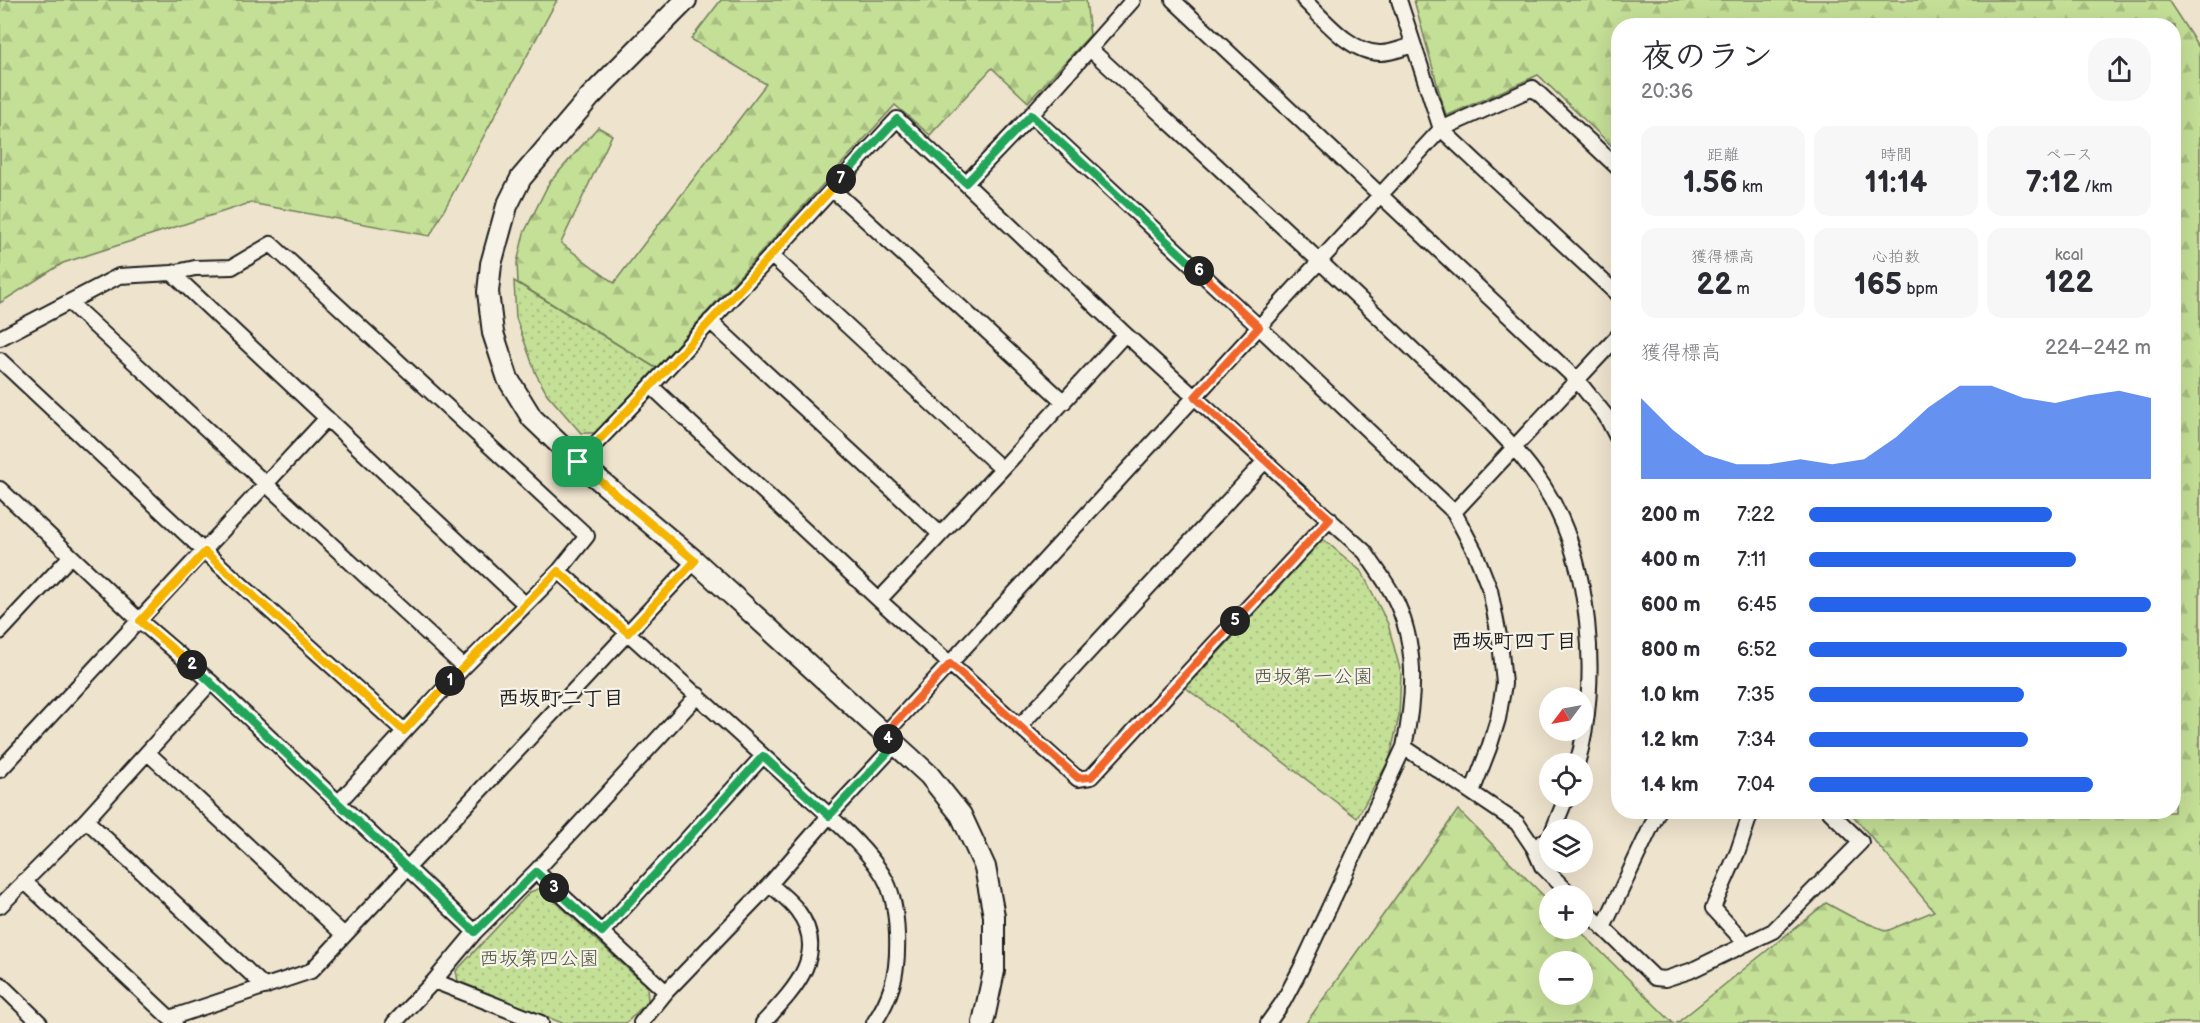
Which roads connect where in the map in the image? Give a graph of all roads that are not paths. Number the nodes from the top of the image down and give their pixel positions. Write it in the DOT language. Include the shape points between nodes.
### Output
graph roads {
  1 [pos="686,0"];
  2 [pos="1133,0"];
  3 [pos="1173,0"];
  4 [pos="1304,0"];
  5 [pos="1399,0"];
  6 [pos="1413,45"];
  7 [pos="1089,49"];
  8 [pos="1031,115"];
  9 [pos="1441,129"];
  10 [pos="1611,161"];
  11 [pos="966,183"];
  12 [pos="832,189"];
  13 [pos="1381,195"];
  14 [pos="771,255"];
  15 [pos="1320,261"];
  16 [pos="172,273"];
  17 [pos="1611,289"];
  18 [pos="69,302"];
  19 [pos="710,321"];
  20 [pos="1259,327"];
  21 [pos="1125,334"];
  22 [pos="0,339"];
  23 [pos="1611,344"];
  24 [pos="0,360"];
  25 [pos="1577,380"];
  26 [pos="651,386"];
  27 [pos="1195,397"];
  28 [pos="1064,402"];
  29 [pos="327,418"];
  30 [pos="1611,426"];
  31 [pos="1515,447"];
  32 [pos="1265,461"];
  33 [pos="578,462"];
  34 [pos="1002,469"];
  35 [pos="266,485"];
  36 [pos="0,489"];
  37 [pos="1454,512"];
  38 [pos="1330,519"];
  39 [pos="940,534"];
  40 [pos="205,552"];
  41 [pos="70,557"];
  42 [pos="695,561"];
  43 [pos="558,571"];
  44 [pos="879,600"];
  45 [pos="525,604"];
  46 [pos="140,621"];
  47 [pos="3,624"];
  48 [pos="628,633"];
  49 [pos="950,664"];
  50 [pos="464,666"];
  51 [pos="211,682"];
  52 [pos="698,695"];
  53 [pos="1019,727"];
  54 [pos="404,731"];
  55 [pos="890,740"];
  56 [pos="1404,747"];
  57 [pos="148,753"];
  58 [pos="1580,753"];
  59 [pos="763,756"];
  60 [pos="0,770"];
  61 [pos="1472,792"];
  62 [pos="338,802"];
  63 [pos="829,816"];
  64 [pos="1655,819"];
  65 [pos="1749,819"];
  66 [pos="1837,819"];
  67 [pos="86,820"];
  68 [pos="1539,845"];
  69 [pos="1534,848"];
  70 [pos="408,868"];
  71 [pos="536,872"];
  72 [pos="24,881"];
  73 [pos="770,884"];
  74 [pos="1561,885"];
  75 [pos="0,906"];
  76 [pos="1593,917"];
  77 [pos="1604,928"];
  78 [pos="475,932"];
  79 [pos="602,932"];
  80 [pos="344,935"];
  81 [pos="1746,944"];
  82 [pos="434,981"];
  83 [pos="0,984"];
  84 [pos="265,987"];
  85 [pos="666,992"];
  86 [pos="172,1021"];
  87 [pos="770,1021"];
  88 [pos="40,1023"];
  89 [pos="394,1023"];
  90 [pos="541,1023"];
  91 [pos="640,1023"];
  92 [pos="874,1023"];
  93 [pos="983,1023"];
  94 [pos="1268,1023"];
  1 -- 33 [label="street" via="590,97 521,178 507,206 491,264 488,292 493,333 508,379 532,418"];
  2 -- 7 [label="street"];
  3 -- 13 [label="street"];
  4 -- 6 [label="street" via="1353,46 1382,53"];
  5 -- 6 [label="street"];
  6 -- 9 [label="street"];
  7 -- 8 [label="street"];
  7 -- 15 [label="street"];
  8 -- 11 [label="street"];
  8 -- 20 [label="street"];
  9 -- 10 [label="street" via="1533,88"];
  9 -- 13 [label="street"];
  9 -- 17 [label="street"];
  11 -- 12 [label="street" via="897,119"];
  11 -- 21 [label="street"];
  12 -- 14 [label="street"];
  12 -- 28 [label="street"];
  13 -- 15 [label="street"];
  13 -- 25 [label="street"];
  14 -- 19 [label="street"];
  14 -- 34 [label="street"];
  15 -- 20 [label="street"];
  15 -- 31 [label="street"];
  16 -- 18 [label="street" via="119,276"];
  16 -- 29 [label="street"];
  16 -- 43 [label="street" via="232,267 271,244 587,536"];
  18 -- 22 [label="street"];
  18 -- 35 [label="street"];
  19 -- 26 [label="street"];
  19 -- 39 [label="street"];
  20 -- 27 [label="street"];
  20 -- 37 [label="street"];
  21 -- 27 [label="street"];
  21 -- 28 [label="street"];
  23 -- 25 [label="street"];
  24 -- 40 [label="street"];
  25 -- 30 [label="street"];
  25 -- 31 [label="street"];
  26 -- 33 [label="street"];
  26 -- 44 [label="street"];
  27 -- 32 [label="street"];
  27 -- 49 [label="street"];
  28 -- 34 [label="street"];
  29 -- 35 [label="street"];
  29 -- 45 [label="street"];
  31 -- 37 [label="street"];
  31 -- 58 [label="street" via="1544,487 1577,564 1591,654"];
  32 -- 38 [label="street"];
  32 -- 53 [label="street"];
  33 -- 42 [label="street"];
  34 -- 39 [label="street"];
  35 -- 40 [label="street"];
  35 -- 50 [label="street"];
  36 -- 41 [label="street"];
  37 -- 61 [label="street" via="1490,590 1503,684 1498,719"];
  38 -- 53 [label="street" via="1091,777 1078,778"];
  38 -- 56 [label="street" via="1365,552 1393,595 1408,633 1413,671 1412,713"];
  39 -- 44 [label="street"];
  40 -- 46 [label="street"];
  40 -- 54 [label="street"];
  41 -- 46 [label="street"];
  41 -- 47 [label="street"];
  42 -- 48 [label="street"];
  42 -- 55 [label="street"];
  43 -- 45 [label="street"];
  43 -- 48 [label="street"];
  44 -- 49 [label="street"];
  45 -- 50 [label="street"];
  46 -- 51 [label="street"];
  46 -- 60 [label="street"];
  48 -- 52 [label="street"];
  48 -- 70 [label="street"];
  49 -- 53 [label="street"];
  49 -- 55 [label="street"];
  50 -- 54 [label="street"];
  51 -- 57 [label="street"];
  51 -- 62 [label="street"];
  52 -- 59 [label="street"];
  52 -- 71 [label="street"];
  54 -- 62 [label="street"];
  55 -- 63 [label="street"];
  55 -- 93 [label="street" via="929,775 961,815 985,867 994,916 994,971"];
  56 -- 61 [label="street"];
  56 -- 94 [label="street" via="1301,968"];
  57 -- 67 [label="street"];
  57 -- 80 [label="street"];
  59 -- 63 [label="street"];
  59 -- 79 [label="street"];
  61 -- 69 [label="street" via="1516,823"];
  62 -- 70 [label="street"];
  63 -- 73 [label="street"];
  63 -- 92 [label="street" via="867,854 887,883 897,916 893,984"];
  64 -- 77 [label="street"];
  65 -- 81 [label="street" via="1713,908"];
  66 -- 81 [label="street" via="1861,842 1773,931"];
  67 -- 72 [label="street"];
  67 -- 84 [label="street"];
  68 -- 69 [label="street"];
  69 -- 74 [label="street" via="1542,866"];
  70 -- 78 [label="street"];
  70 -- 80 [label="street"];
  71 -- 78 [label="street"];
  71 -- 79 [label="street"];
  72 -- 75 [label="street"];
  72 -- 86 [label="street"];
  73 -- 85 [label="street"];
  73 -- 87 [label="street" via="798,910 810,952 802,978"];
  76 -- 77 [label="street"];
  77 -- 81 [label="street" via="1655,978 1690,971"];
  78 -- 82 [label="street"];
  79 -- 85 [label="street"];
  80 -- 84 [label="street" via="311,970"];
  82 -- 89 [label="street"];
  82 -- 90 [label="street"];
  83 -- 88 [label="street"];
  84 -- 86 [label="street"];
  85 -- 91 [label="street"];
}
